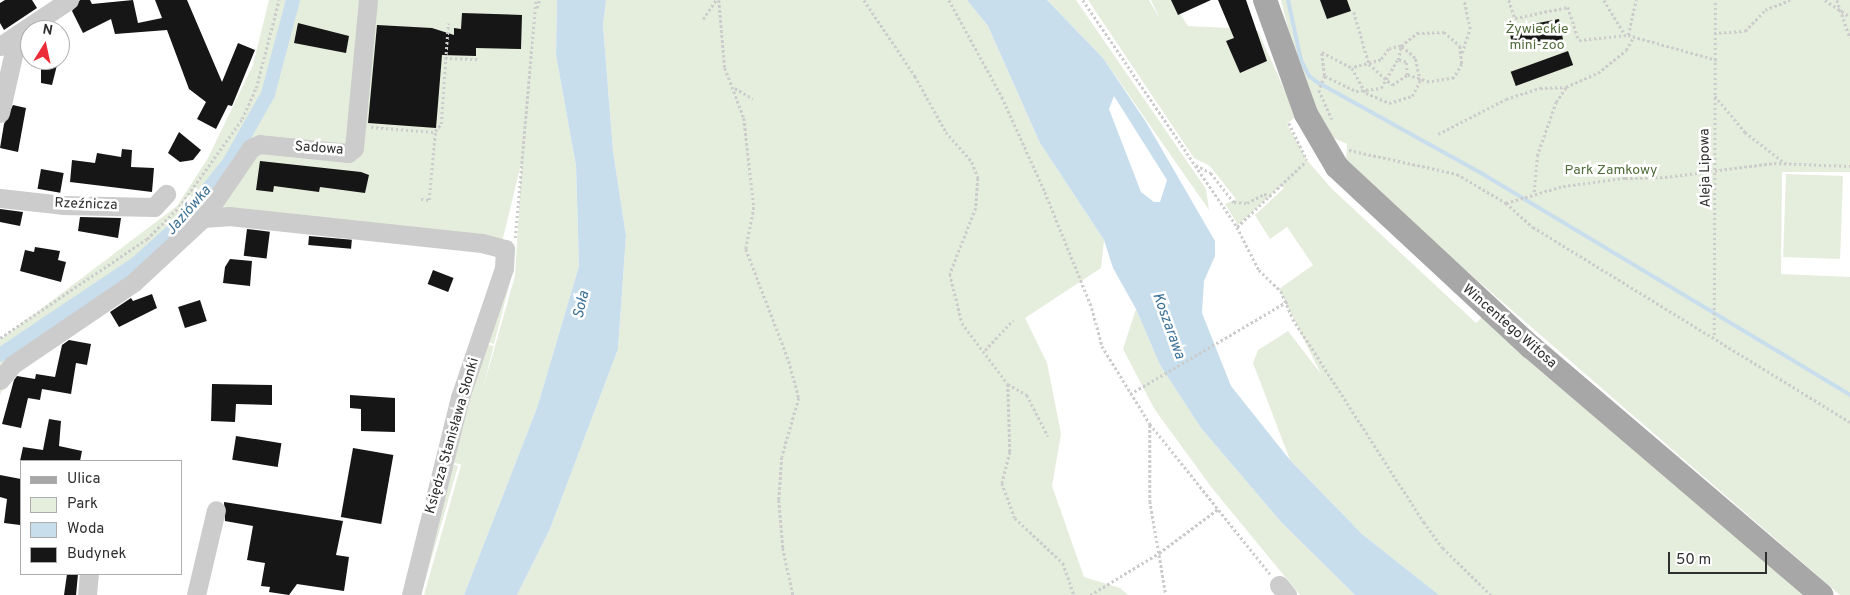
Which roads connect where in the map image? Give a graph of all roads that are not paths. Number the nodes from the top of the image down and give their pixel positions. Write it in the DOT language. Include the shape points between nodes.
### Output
graph roads {
  1 [pos="69,0"];
  2 [pos="368,0"];
  3 [pos="1263,2"];
  4 [pos="18,34"];
  5 [pos="0,46"];
  6 [pos="0,113"];
  7 [pos="166,194"];
  8 [pos="0,198"];
  9 [pos="203,218"];
  10 [pos="0,380"];
  11 [pos="216,510"];
  12 [pos="89,575"];
  13 [pos="87,595"];
  14 [pos="196,595"];
  15 [pos="411,595"];
  16 [pos="1821,595"];
  1 -- 4 [label="street"];
  2 -- 9 [label="street, Sadowa" via="356,142 348,153 260,144 251,148"];
  3 -- 16 [label="main road, Wincentego Witosa" via="1306,114 1337,167 1510,329"];
  4 -- 5 [label="street"];
  4 -- 6 [label="street"];
  7 -- 8 [label="street, Rzeźnicza" via="154,207 37,203"];
  9 -- 10 [label="street, Sadowa" via="134,282 12,365"];
  9 -- 15 [label="street, Księdza Stanisława Słonki" via="229,216 482,243 505,249 504,268 460,397"];
  11 -- 14 [label="street"];
  12 -- 13 [label="street"];
}
